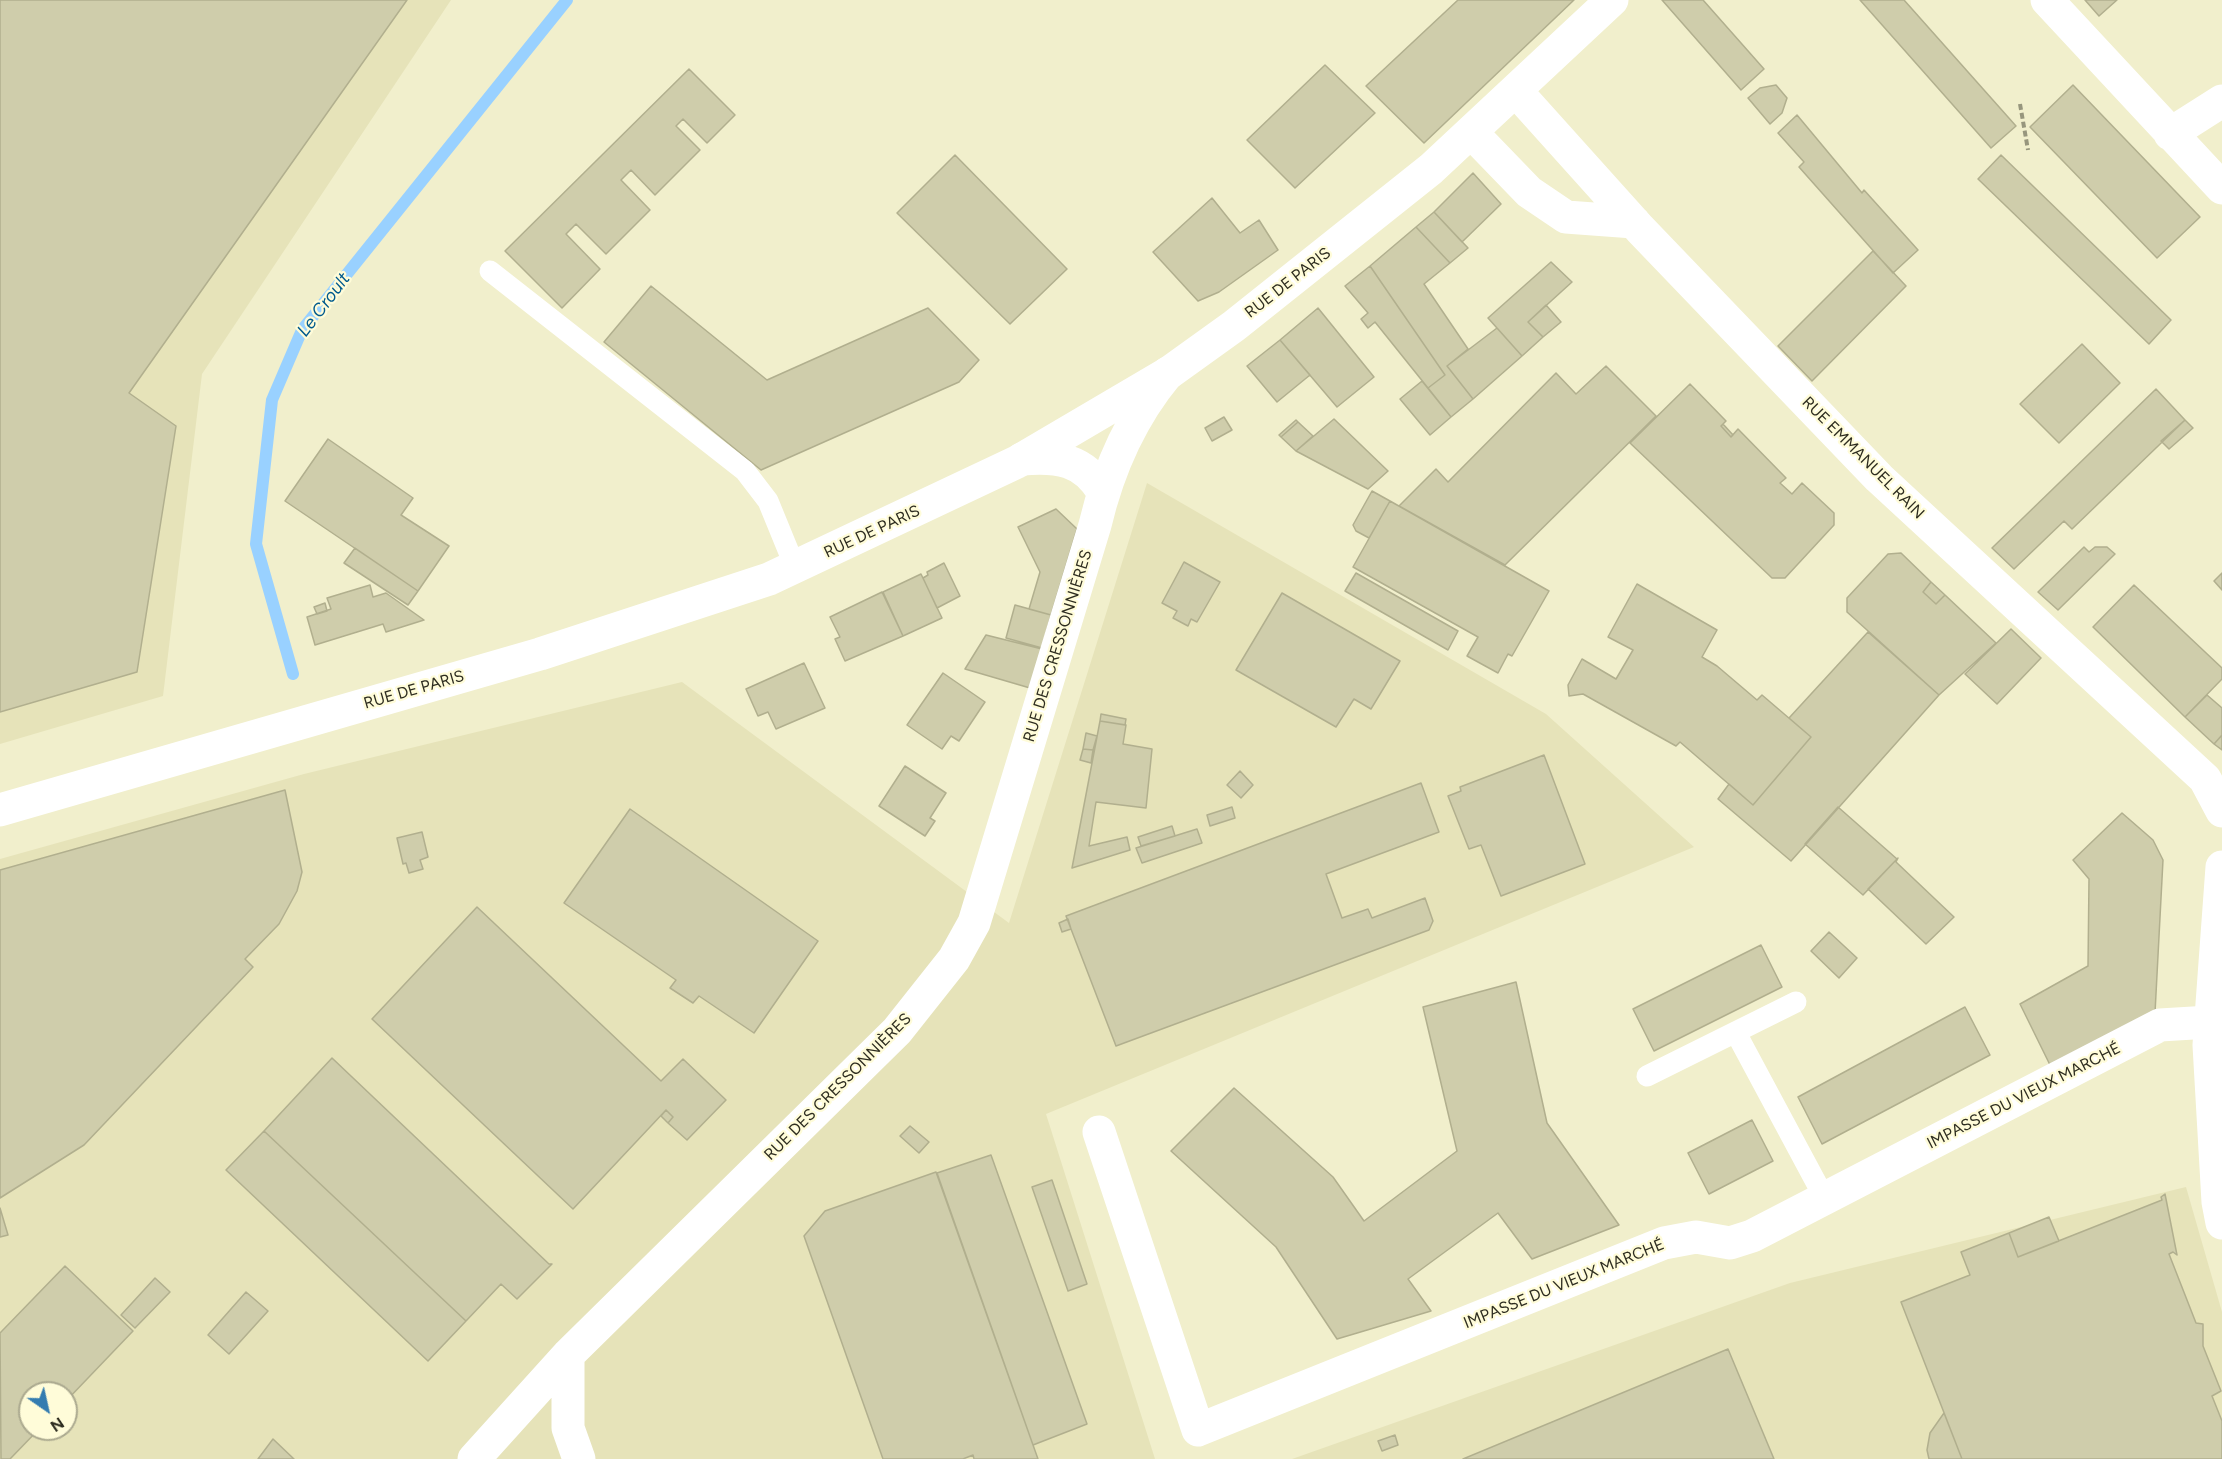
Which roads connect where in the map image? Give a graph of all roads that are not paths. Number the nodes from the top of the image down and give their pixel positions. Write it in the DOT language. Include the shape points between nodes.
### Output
graph roads {
  1 [pos="1612,0"];
  2 [pos="2047,0"];
  3 [pos="1516,91"];
  4 [pos="2222,101"];
  5 [pos="1472,132"];
  6 [pos="2170,134"];
  7 [pos="2222,188"];
  8 [pos="1634,222"];
  9 [pos="490,271"];
  10 [pos="1170,372"];
  11 [pos="1022,459"];
  12 [pos="1103,492"];
  13 [pos="795,567"];
  14 [pos="0,810"];
  15 [pos="2222,812"];
  16 [pos="2222,867"];
  17 [pos="1796,1002"];
  18 [pos="2210,1022"];
  19 [pos="1736,1033"];
  20 [pos="1647,1076"];
  21 [pos="1099,1132"];
  22 [pos="1825,1199"];
  23 [pos="2222,1223"];
  24 [pos="567,1355"];
  25 [pos="474,1459"];
  26 [pos="579,1459"];
  1 -- 3 [label="street, RUE DE PARIS"];
  2 -- 6 [label="street"];
  3 -- 5 [label="street, RUE DE PARIS"];
  3 -- 8 [label="street, RUE EMMANUEL RAIN"];
  4 -- 6 [label="street"];
  5 -- 8 [label="street" via="1529,192 1566,217"];
  5 -- 10 [label="street, RUE DE PARIS" via="1431,170 1306,270"];
  6 -- 7 [label="street"];
  8 -- 15 [label="street, RUE EMMANUEL RAIN" via="1879,478 2205,779"];
  9 -- 13 [label="lane" via="745,471 768,501"];
  10 -- 11 [label="street, RUE DE PARIS"];
  10 -- 12 [label="street, RUE DES CRESSONNIÈRES" via="1136,417"];
  11 -- 12 [label="street" via="1061,460 1084,468"];
  11 -- 13 [label="street, RUE DE PARIS"];
  12 -- 24 [label="street, RUE DES CRESSONNIÈRES" via="974,923 954,959 897,1031"];
  13 -- 14 [label="street, RUE DE PARIS" via="540,654"];
  16 -- 18 [label="street"];
  17 -- 19 [label="lane"];
  18 -- 22 [label="street, IMPASSE DU VIEUX MARCHÉ" via="2160,1025"];
  18 -- 23 [label="street"];
  19 -- 20 [label="lane"];
  19 -- 22 [label="lane"];
  21 -- 22 [label="street, IMPASSE DU VIEUX MARCHÉ" via="1198,1430 1664,1243 1696,1238 1730,1243"];
  24 -- 25 [label="street, RUE DES CRESSONNIÈRES"];
  24 -- 26 [label="street" via="568,1428"];
}
